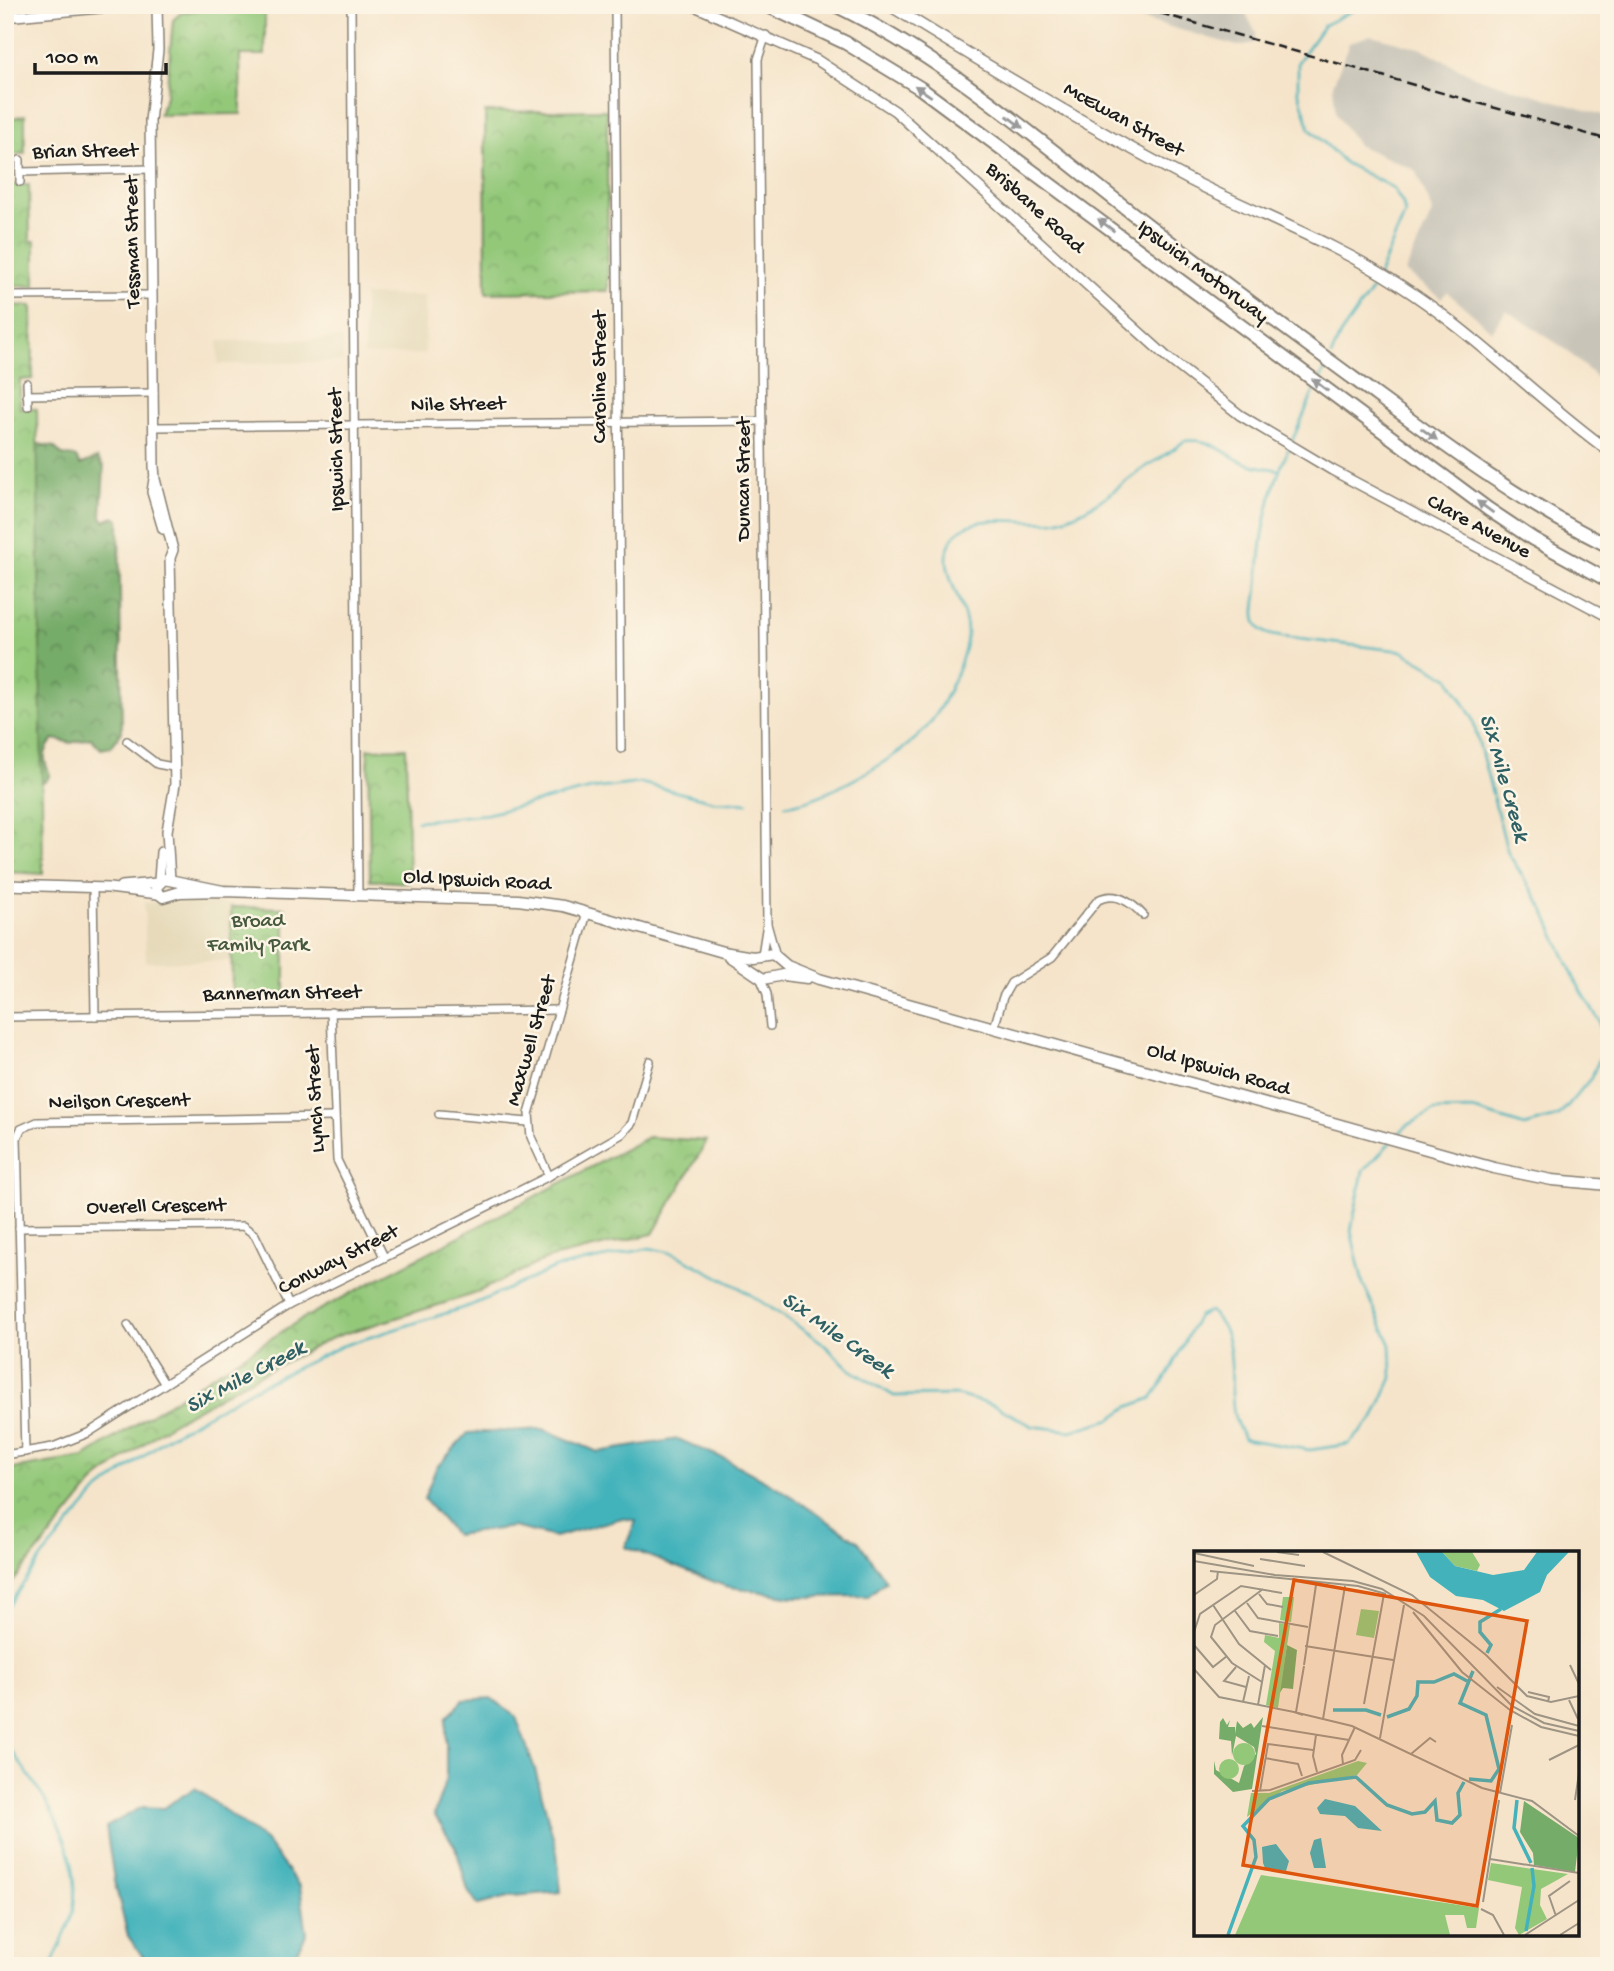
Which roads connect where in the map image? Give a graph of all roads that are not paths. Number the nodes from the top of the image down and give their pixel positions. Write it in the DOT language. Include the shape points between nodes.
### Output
graph roads {
  1 [pos="131,5"];
  2 [pos="157,5"];
  3 [pos="351,5"];
  4 [pos="615,5"];
  5 [pos="692,5"];
  6 [pos="766,5"];
  7 [pos="835,5"];
  8 [pos="888,5"];
  9 [pos="5,17"];
  10 [pos="766,35"];
  11 [pos="20,160"];
  12 [pos="151,169"];
  13 [pos="20,172"];
  14 [pos="20,182"];
  15 [pos="152,295"];
  16 [pos="5,296"];
  17 [pos="27,383"];
  18 [pos="154,393"];
  19 [pos="27,395"];
  20 [pos="28,406"];
  21 [pos="619,421"];
  22 [pos="762,421"];
  23 [pos="355,425"];
  24 [pos="154,427"];
  25 [pos="1609,452"];
  26 [pos="1332,470"];
  27 [pos="1609,546"];
  28 [pos="1609,581"];
  29 [pos="1609,617"];
  30 [pos="127,741"];
  31 [pos="621,749"];
  32 [pos="173,767"];
  33 [pos="5,886"];
  34 [pos="165,886"];
  35 [pos="93,887"];
  36 [pos="358,895"];
  37 [pos="587,913"];
  38 [pos="1143,915"];
  39 [pos="767,923"];
  40 [pos="723,952"];
  41 [pos="761,956"];
  42 [pos="778,959"];
  43 [pos="758,975"];
  44 [pos="773,978"];
  45 [pos="819,979"];
  46 [pos="767,994"];
  47 [pos="559,1010"];
  48 [pos="331,1012"];
  49 [pos="95,1016"];
  50 [pos="5,1017"];
  51 [pos="770,1026"];
  52 [pos="994,1028"];
  53 [pos="650,1061"];
  54 [pos="439,1114"];
  55 [pos="333,1117"];
  56 [pos="528,1122"];
  57 [pos="549,1176"];
  58 [pos="1609,1185"];
  59 [pos="19,1228"];
  60 [pos="384,1257"];
  61 [pos="289,1305"];
  62 [pos="128,1325"];
  63 [pos="164,1383"];
  64 [pos="25,1452"];
  65 [pos="5,1455"];
  1 -- 9 [label="street"];
  2 -- 12 [label="street, Tessman Street"];
  3 -- 23 [label="street, Ipswich Street"];
  4 -- 21 [label="street, Caroline Street"];
  5 -- 10 [label="street, Brisbane Road"];
  28 -- 6 [label="highway, Ipswich Motorway, one-way" via="1511,525 920,88 846,43"];
  7 -- 27 [label="highway, Ipswich Motorway, one-way" via="957,79 1291,332 1505,486"];
  8 -- 25 [label="main road, McEwan Street" via="1092,128 1348,255 1413,294"];
  10 -- 22 [label="street, Duncan Street" via="758,59"];
  10 -- 26 [label="street, Brisbane Road" via="842,75 915,127 1170,359 1240,415"];
  11 -- 13 [label="street, Brian Street"];
  12 -- 13 [label="street, Brian Street"];
  12 -- 15 [label="street, Tessman Street"];
  13 -- 14 [label="street, Brian Street"];
  15 -- 16 [label="street"];
  15 -- 18 [label="street, Tessman Street"];
  17 -- 19 [label="street"];
  18 -- 19 [label="street"];
  18 -- 24 [label="street, Tessman Street"];
  19 -- 20 [label="street"];
  21 -- 22 [label="street, Nile Street"];
  21 -- 23 [label="street, Nile Street"];
  21 -- 31 [label="street, Caroline Street"];
  22 -- 39 [label="street, Duncan Street"];
  23 -- 24 [label="street, Nile Street"];
  23 -- 36 [label="street, Ipswich Street"];
  24 -- 32 [label="street, Tessman Street" via="155,479 172,541"];
  26 -- 29 [label="street, Clare Avenue"];
  30 -- 32 [label="street" via="157,764"];
  32 -- 34 [label="street, Tessman Street" via="163,825"];
  33 -- 35 [label="street, Old Ipswich Road"];
  34 -- 35 [label="street, Old Ipswich Road"];
  34 -- 36 [label="main road, Old Ipswich Road"];
  35 -- 49 [label="street"];
  36 -- 37 [label="main road, Old Ipswich Road" via="532,901"];
  37 -- 40 [label="main road, Old Ipswich Road"];
  37 -- 47 [label="street, Maxwell Street"];
  38 -- 52 [label="street" via="1116,897 1098,900 1057,952 1011,983"];
  39 -- 41 [label="street, Duncan Street"];
  39 -- 42 [label="street, Duncan Street"];
  40 -- 41 [label="main road, Old Ipswich Road"];
  40 -- 43 [label="main road, Old Ipswich Road"];
  41 -- 42 [label="main road"];
  41 -- 43 [label="main road" via="755,965"];
  42 -- 44 [label="main road" via="781,969"];
  42 -- 45 [label="main road, Old Ipswich Road"];
  43 -- 44 [label="main road"];
  43 -- 46 [label="street"];
  44 -- 45 [label="main road, Old Ipswich Road"];
  44 -- 46 [label="street"];
  45 -- 52 [label="main road, Old Ipswich Road"];
  46 -- 51 [label="street"];
  47 -- 48 [label="street, Bannerman Street"];
  47 -- 56 [label="street, Maxwell Street"];
  48 -- 49 [label="street, Bannerman Street"];
  48 -- 55 [label="street, Lynch Street"];
  49 -- 50 [label="street, Bannerman Street"];
  52 -- 58 [label="main road, Old Ipswich Road" via="1423,1149 1529,1176"];
  53 -- 57 [label="street, Conway Street" via="629,1129"];
  54 -- 56 [label="street"];
  55 -- 59 [label="street, Neilson Crescent" via="30,1124 17,1138"];
  55 -- 60 [label="street, Lynch Street" via="339,1167"];
  56 -- 57 [label="street, Maxwell Street"];
  57 -- 60 [label="street, Conway Street"];
  59 -- 61 [label="street, Overell Crescent" via="243,1226 255,1235"];
  59 -- 64 [label="street, Neilson Crescent"];
  60 -- 61 [label="street, Conway Street"];
  61 -- 63 [label="street, Conway Street"];
  62 -- 63 [label="street"];
  63 -- 64 [label="street, Conway Street" via="88,1433 65,1444"];
  64 -- 65 [label="street, Conway Street"];
}
